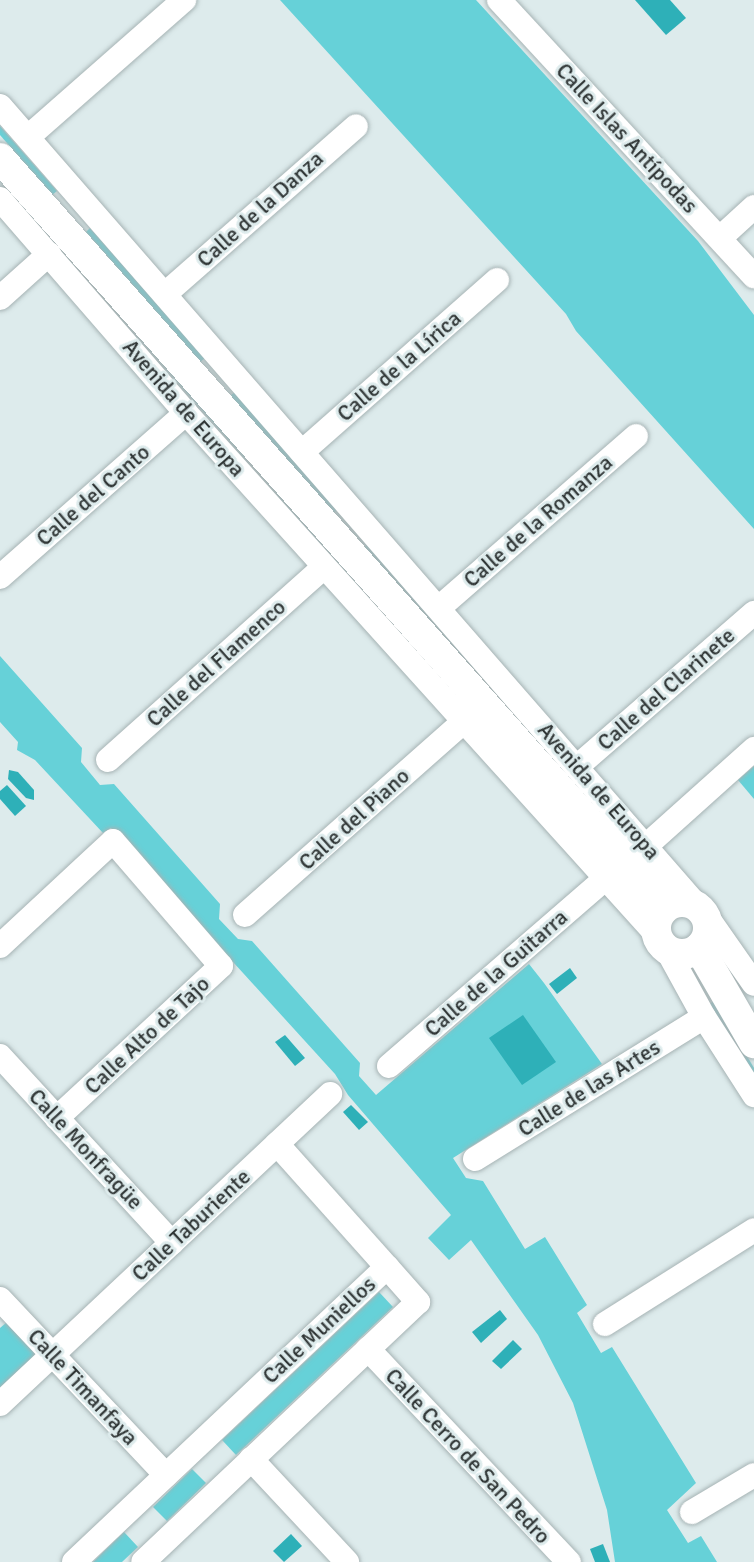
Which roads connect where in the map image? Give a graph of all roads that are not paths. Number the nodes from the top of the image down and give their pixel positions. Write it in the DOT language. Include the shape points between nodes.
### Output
graph roads {
  1 [pos="184,0"];
  2 [pos="499,0"];
  3 [pos="0,106"];
  4 [pos="357,126"];
  5 [pos="28,137"];
  6 [pos="0,158"];
  7 [pos="0,199"];
  8 [pos="754,207"];
  9 [pos="50,212"];
  10 [pos="106,225"];
  11 [pos="720,238"];
  12 [pos="49,254"];
  13 [pos="754,276"];
  14 [pos="497,280"];
  15 [pos="165,294"];
  16 [pos="0,298"];
  17 [pos="106,317"];
  18 [pos="149,324"];
  19 [pos="224,361"];
  20 [pos="214,399"];
  21 [pos="186,413"];
  22 [pos="636,436"];
  23 [pos="302,452"];
  24 [pos="265,458"];
  25 [pos="262,497"];
  26 [pos="326,527"];
  27 [pos="373,531"];
  28 [pos="324,567"];
  29 [pos="0,577"];
  30 [pos="440,607"];
  31 [pos="754,613"];
  32 [pos="392,639"];
  33 [pos="434,646"];
  34 [pos="497,675"];
  35 [pos="498,717"];
  36 [pos="463,722"];
  37 [pos="754,749"];
  38 [pos="108,760"];
  39 [pos="579,765"];
  40 [pos="542,768"];
  41 [pos="543,812"];
  42 [pos="647,845"];
  43 [pos="604,880"];
  44 [pos="702,911"];
  45 [pos="245,915"];
  46 [pos="663,930"];
  47 [pos="0,946"];
  48 [pos="699,948"];
  49 [pos="754,984"];
  50 [pos="704,1017"];
  51 [pos="754,1043"];
  52 [pos="0,1056"];
  53 [pos="389,1066"];
  54 [pos="330,1094"];
  55 [pos="754,1095"];
  56 [pos="57,1118"];
  57 [pos="277,1144"];
  58 [pos="475,1159"];
  59 [pos="754,1230"];
  60 [pos="172,1243"];
  61 [pos="387,1267"];
  62 [pos="3,1308"];
  63 [pos="605,1324"];
  64 [pos="368,1349"];
  65 [pos="53,1355"];
  66 [pos="0,1404"];
  67 [pos="251,1459"];
  68 [pos="166,1475"];
  69 [pos="754,1475"];
  70 [pos="692,1512"];
  71 [pos="74,1562"];
  72 [pos="143,1562"];
  73 [pos="347,1562"];
  74 [pos="569,1562"];
  1 -- 5 [label="street"];
  2 -- 11 [label="street, Calle Islas Antípodas"];
  3 -- 5 [label="street, Avenida de Europa"];
  4 -- 15 [label="street, Calle de la Danza"];
  5 -- 10 [label="street, Avenida de Europa"];
  6 -- 9 [label="street, Avenida de Europa"];
  7 -- 12 [label="street, Avenida de Europa"];
  8 -- 11 [label="street"];
  9 -- 10 [label="street"];
  9 -- 18 [label="street, Avenida de Europa"];
  10 -- 15 [label="street, Avenida de Europa"];
  11 -- 13 [label="street, Calle Islas Antípodas"];
  12 -- 16 [label="street"];
  12 -- 17 [label="street, Avenida de Europa"];
  14 -- 23 [label="street, Calle de la Lírica"];
  15 -- 19 [label="street, Avenida de Europa"];
  17 -- 18 [label="street, Avenida de Europa"];
  17 -- 21 [label="street, Avenida de Europa"];
  18 -- 20 [label="street, Avenida de Europa"];
  19 -- 20 [label="street, Avenida de Europa"];
  19 -- 23 [label="street, Avenida de Europa"];
  20 -- 24 [label="street, Avenida de Europa"];
  21 -- 25 [label="street, Avenida de Europa"];
  21 -- 29 [label="street, Calle del Canto"];
  22 -- 30 [label="street, Calle de la Romanza"];
  23 -- 27 [label="street, Avenida de Europa"];
  24 -- 25 [label="street, Avenida de Europa"];
  24 -- 26 [label="street, Avenida de Europa"];
  25 -- 28 [label="street, Avenida de Europa"];
  26 -- 27 [label="street"];
  26 -- 33 [label="street, Avenida de Europa"];
  27 -- 30 [label="street, Avenida de Europa"];
  28 -- 32 [label="street, Avenida de Europa"];
  28 -- 38 [label="street, Calle del Flamenco"];
  30 -- 34 [label="street, Avenida de Europa"];
  31 -- 39 [label="street, Calle del Clarinete"];
  32 -- 33 [label="street"];
  32 -- 36 [label="street, Avenida de Europa"];
  33 -- 35 [label="street, Avenida de Europa"];
  34 -- 35 [label="street"];
  34 -- 39 [label="street, Avenida de Europa"];
  35 -- 40 [label="street, Avenida de Europa"];
  36 -- 41 [label="street, Avenida de Europa"];
  36 -- 45 [label="street, Calle del Piano"];
  37 -- 42 [label="street"];
  39 -- 42 [label="street, Avenida de Europa"];
  40 -- 41 [label="street, Avenida de Europa"];
  40 -- 46 [label="street, Avenida de Europa"];
  41 -- 43 [label="street, Avenida de Europa"];
  42 -- 44 [label="street, Avenida de Europa"];
  43 -- 46 [label="street, Avenida de Europa"];
  43 -- 53 [label="street, Calle de la Guitarra"];
  44 -- 46 [label="street" via="684,902"];
  44 -- 48 [label="street" via="709,929"];
  44 -- 49 [label="street, Avenida de Europa"];
  46 -- 48 [label="street" via="685,954"];
  46 -- 50 [label="street, Avenida de Europa"];
  47 -- 56 [label="street, Calle Alto de Tajo" via="112,841 221,966"];
  48 -- 51 [label="street"];
  50 -- 55 [label="street, Avenida de Europa"];
  50 -- 58 [label="street, Calle de las Artes"];
  52 -- 56 [label="street, Calle Monfragüe"];
  54 -- 57 [label="street, Calle Taburiente"];
  56 -- 60 [label="street, Calle Monfragüe"];
  57 -- 60 [label="street, Calle Taburiente"];
  57 -- 61 [label="street"];
  59 -- 63 [label="street"];
  60 -- 65 [label="street, Calle Taburiente"];
  61 -- 64 [label="street, Calle Muniellos" via="418,1302"];
  61 -- 68 [label="street, Calle Muniellos"];
  62 -- 65 [label="street, Calle Timanfaya"];
  64 -- 67 [label="street, Calle Muniellos"];
  64 -- 74 [label="street, Calle Cerro de San Pedro"];
  65 -- 66 [label="street, Calle Taburiente"];
  65 -- 68 [label="street, Calle Timanfaya"];
  67 -- 72 [label="street, Calle Muniellos"];
  67 -- 73 [label="street"];
  68 -- 71 [label="street, Calle Muniellos"];
  69 -- 70 [label="street"];
}
